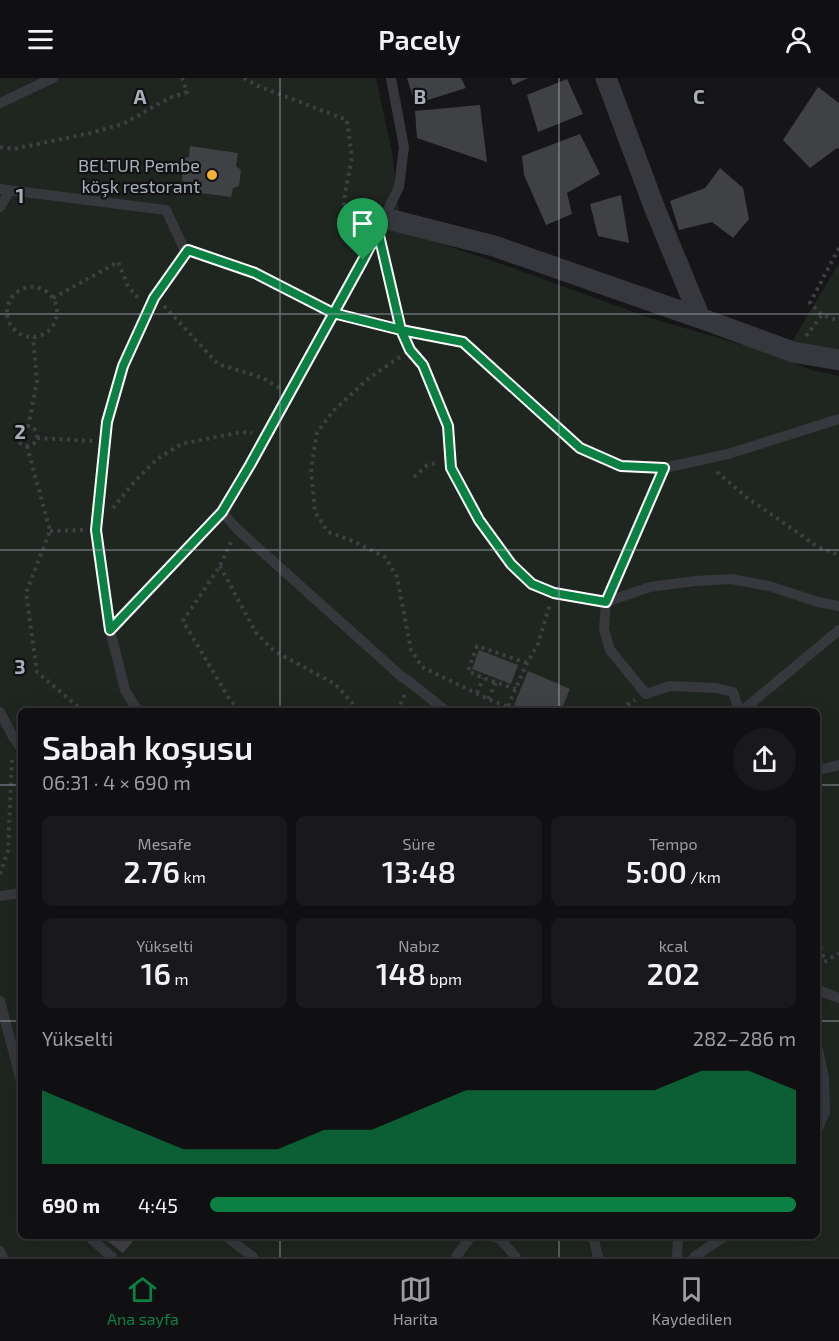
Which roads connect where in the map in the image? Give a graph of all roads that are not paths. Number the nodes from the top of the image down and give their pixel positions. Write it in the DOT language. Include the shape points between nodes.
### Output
graph roads {
  1 [pos="53,78"];
  2 [pos="391,78"];
  3 [pos="606,78"];
  4 [pos="0,103"];
  5 [pos="5,189"];
  6 [pos="0,207"];
  7 [pos="381,225"];
  8 [pos="186,253"];
  9 [pos="333,313"];
  10 [pos="700,318"];
  11 [pos="401,330"];
  12 [pos="839,360"];
  13 [pos="839,419"];
  14 [pos="222,512"];
  15 [pos="606,602"];
  16 [pos="839,606"];
  17 [pos="110,630"];
  18 [pos="839,630"];
  19 [pos="136,708"];
  20 [pos="442,708"];
  21 [pos="740,708"];
  22 [pos="745,708"];
  23 [pos="0,712"];
  24 [pos="18,744"];
  25 [pos="839,765"];
  26 [pos="820,770"];
  27 [pos="18,893"];
  28 [pos="0,896"];
  29 [pos="820,991"];
  30 [pos="839,998"];
  31 [pos="0,1001"];
  32 [pos="820,1059"];
  33 [pos="18,1070"];
  34 [pos="820,1124"];
  35 [pos="91,1239"];
  36 [pos="230,1239"];
  37 [pos="469,1239"];
  38 [pos="500,1239"];
  39 [pos="594,1239"];
  40 [pos="678,1239"];
  41 [pos="721,1239"];
  42 [pos="0,1251"];
  43 [pos="3,1257"];
  44 [pos="112,1257"];
  45 [pos="253,1257"];
  46 [pos="456,1257"];
  47 [pos="516,1257"];
  48 [pos="598,1257"];
  49 [pos="678,1257"];
  50 [pos="694,1257"];
  1 -- 4 [label="lane"];
  2 -- 7 [label="lane" via="405,147 399,187"];
  3 -- 10 [label="street"];
  5 -- 6 [label="lane"];
  5 -- 8 [label="lane" via="166,210"];
  7 -- 9 [label="lane"];
  7 -- 10 [label="street" via="494,246"];
  7 -- 11 [label="lane"];
  8 -- 9 [label="lane" via="188,250 255,273"];
  8 -- 17 [label="lane" via="148,310 123,366 107,422 96,530"];
  9 -- 11 [label="lane"];
  9 -- 14 [label="lane"];
  10 -- 12 [label="street" via="793,352"];
  11 -- 13 [label="lane" via="463,342 580,448 621,466 664,468 728,454"];
  11 -- 15 [label="lane" via="410,350 423,365 448,426 451,468 479,520 511,564 532,584 554,593"];
  14 -- 17 [label="lane"];
  14 -- 20 [label="lane" via="402,677"];
  15 -- 16 [label="lane" via="650,587 731,579"];
  15 -- 21 [label="lane" via="604,629 610,650 646,694 670,686 716,688 733,692"];
  17 -- 19 [label="lane" via="125,690"];
  18 -- 22 [label="lane"];
  23 -- 24 [label="lane"];
  25 -- 26 [label="lane"];
  27 -- 28 [label="lane"];
  29 -- 30 [label="lane"];
  31 -- 33 [label="lane"];
  32 -- 34 [label="lane" via="825,1113"];
  35 -- 44 [label="lane"];
  36 -- 45 [label="lane"];
  37 -- 46 [label="lane"];
  38 -- 47 [label="lane"];
  39 -- 48 [label="lane"];
  40 -- 49 [label="lane"];
  41 -- 50 [label="lane"];
  42 -- 43 [label="lane"];
}
